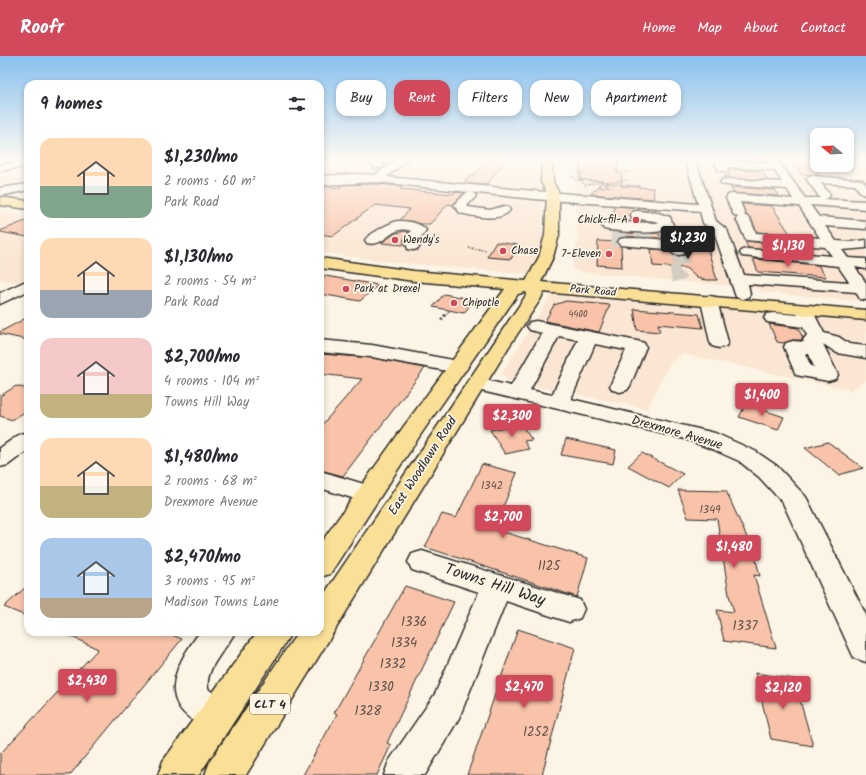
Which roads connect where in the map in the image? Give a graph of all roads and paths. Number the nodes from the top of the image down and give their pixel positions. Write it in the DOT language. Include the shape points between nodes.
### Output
graph roads {
  1 [pos="555,193"];
  2 [pos="576,193"];
  3 [pos="701,193"];
  4 [pos="731,193"];
  5 [pos="753,193"];
  6 [pos="759,193"];
  7 [pos="777,193"];
  8 [pos="824,194"];
  9 [pos="470,196"];
  10 [pos="866,197"];
  11 [pos="0,201"];
  12 [pos="775,201"];
  13 [pos="24,204"];
  14 [pos="848,204"];
  15 [pos="866,205"];
  16 [pos="507,206"];
  17 [pos="805,207"];
  18 [pos="706,208"];
  19 [pos="0,209"];
  20 [pos="24,212"];
  21 [pos="614,212"];
  22 [pos="782,212"];
  23 [pos="866,219"];
  24 [pos="743,221"];
  25 [pos="866,225"];
  26 [pos="609,226"];
  27 [pos="866,234"];
  28 [pos="372,240"];
  29 [pos="626,242"];
  30 [pos="866,244"];
  31 [pos="412,246"];
  32 [pos="469,248"];
  33 [pos="486,250"];
  34 [pos="679,251"];
  35 [pos="746,253"];
  36 [pos="324,254"];
  37 [pos="843,262"];
  38 [pos="864,263"];
  39 [pos="324,264"];
  40 [pos="534,281"];
  41 [pos="740,286"];
  42 [pos="862,286"];
  43 [pos="24,287"];
  44 [pos="0,299"];
  45 [pos="709,301"];
  46 [pos="866,306"];
  47 [pos="449,311"];
  48 [pos="866,315"];
  49 [pos="773,318"];
  50 [pos="441,320"];
  51 [pos="812,329"];
  52 [pos="589,337"];
  53 [pos="719,342"];
  54 [pos="324,346"];
  55 [pos="866,352"];
  56 [pos="467,376"];
  57 [pos="620,386"];
  58 [pos="517,394"];
  59 [pos="559,403"];
  60 [pos="24,442"];
  61 [pos="0,459"];
  62 [pos="324,480"];
  63 [pos="355,490"];
  64 [pos="324,560"];
  65 [pos="422,562"];
  66 [pos="497,585"];
  67 [pos="568,609"];
  68 [pos="324,619"];
  69 [pos="216,636"];
  70 [pos="272,636"];
  71 [pos="313,636"];
  72 [pos="866,648"];
  73 [pos="208,711"];
  74 [pos="177,775"];
  75 [pos="224,775"];
  76 [pos="403,775"];
  1 -- 40 [label="main road, East Woodlawn Road" via="551,244"];
  2 -- 18 [label="street"];
  3 -- 18 [label="street"];
  4 -- 24 [label="street"];
  5 -- 12 [label="street"];
  6 -- 17 [label="street"];
  7 -- 17 [label="street"];
  8 -- 10 [label="street"];
  8 -- 17 [label="street"];
  9 -- 16 [label="street" via="460,205 464,210 499,213"];
  11 -- 13 [label="main road"];
  12 -- 17 [label="street"];
  12 -- 22 [label="street"];
  14 -- 15 [label="street"];
  14 -- 17 [label="street" via="848,209"];
  14 -- 23 [label="street"];
  17 -- 24 [label="street" via="800,228"];
  17 -- 24 [label="street" via="752,237"];
  17 -- 25 [label="street" via="848,224"];
  17 -- 27 [label="street"];
  17 -- 30 [label="street" via="851,246"];
  17 -- 37 [label="street"];
  18 -- 41 [label="street" via="710,223 720,230"];
  19 -- 20 [label="main road"];
  21 -- 26 [label="street" via="659,217 665,220 666,225 657,228"];
  28 -- 31 [label="street" via="393,227 411,227 419,230 412,240"];
  29 -- 34 [label="street" via="669,246"];
  32 -- 33 [label="path"];
  35 -- 37 [label="street"];
  36 -- 40 [label="main road, Park Road"];
  37 -- 38 [label="street"];
  37 -- 42 [label="street"];
  39 -- 40 [label="main road, Park Road" via="397,274"];
  40 -- 41 [label="main road, Park Road"];
  40 -- 45 [label="main road, Park Road"];
  40 -- 56 [label="main road, East Woodlawn Road" via="532,300 499,348"];
  40 -- 56 [label="main road, East Woodlawn Road" via="512,291"];
  41 -- 42 [label="street"];
  41 -- 46 [label="main road, Park Road"];
  43 -- 44 [label="street"];
  45 -- 51 [label="main road, Park Road"];
  45 -- 53 [label="street"];
  47 -- 50 [label="path"];
  48 -- 51 [label="main road, Park Road"];
  49 -- 51 [label="street"];
  51 -- 55 [label="street" via="844,349"];
  52 -- 57 [label="street" via="637,341"];
  52 -- 58 [label="street" via="545,328"];
  52 -- 59 [label="street"];
  54 -- 56 [label="street, Drexmore Avenue" via="372,351"];
  56 -- 58 [label="street, Drexmore Avenue"];
  56 -- 64 [label="main road, East Woodlawn Road" via="412,431"];
  56 -- 68 [label="main road, East Woodlawn Road"];
  58 -- 59 [label="street, Drexmore Avenue"];
  59 -- 72 [label="street, Drexmore Avenue" via="676,430 716,442 747,456 771,473 797,504"];
  60 -- 61 [label="street"];
  62 -- 63 [label="street"];
  65 -- 66 [label="street, Towns Hill Way"];
  66 -- 67 [label="street, Towns Hill Way"];
  66 -- 76 [label="street" via="447,706"];
  69 -- 73 [label="street" via="201,656 189,683 191,695"];
  70 -- 74 [label="main road"];
  71 -- 75 [label="main road, CLT 4"];
}
